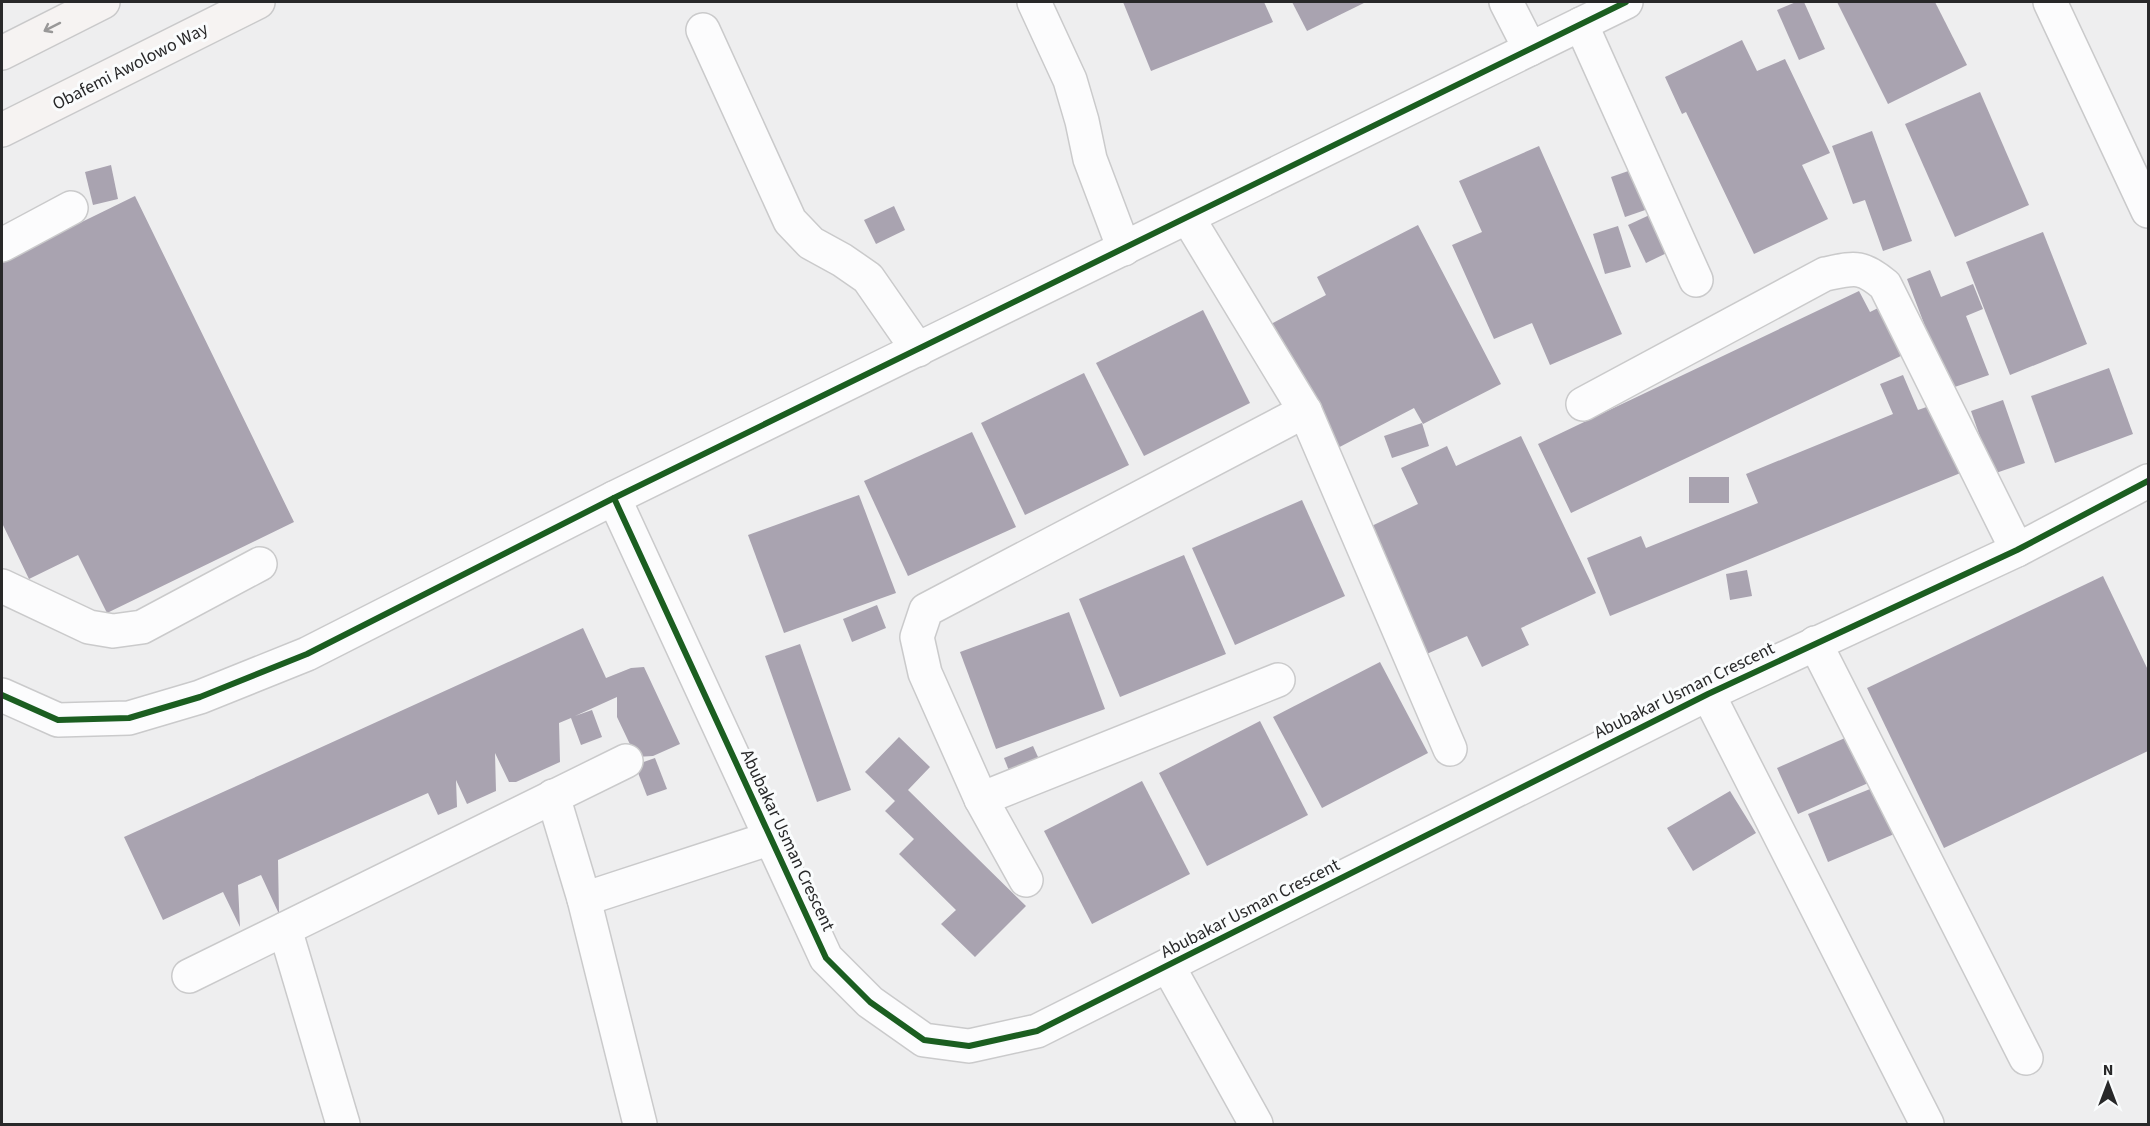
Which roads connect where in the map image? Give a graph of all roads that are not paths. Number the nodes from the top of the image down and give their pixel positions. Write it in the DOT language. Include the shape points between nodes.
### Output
graph roads {
  1 [pos="103,2"];
  2 [pos="258,2"];
  3 [pos="1034,2"];
  4 [pos="1506,2"];
  5 [pos="1626,2"];
  6 [pos="2050,2"];
  7 [pos="1581,24"];
  8 [pos="703,30"];
  9 [pos="1530,49"];
  10 [pos="2,53"];
  11 [pos="2,130"];
  12 [pos="71,208"];
  13 [pos="2148,211"];
  14 [pos="1188,218"];
  15 [pos="2,245"];
  16 [pos="1124,249"];
  17 [pos="1696,280"];
  18 [pos="918,350"];
  19 [pos="1583,404"];
  20 [pos="1305,411"];
  21 [pos="2148,481"];
  22 [pos="614,498"];
  23 [pos="2017,550"];
  24 [pos="260,564"];
  25 [pos="2,586"];
  26 [pos="1815,643"];
  27 [pos="1278,680"];
  28 [pos="1708,694"];
  29 [pos="2,695"];
  30 [pos="1450,749"];
  31 [pos="626,761"];
  32 [pos="553,796"];
  33 [pos="981,799"];
  34 [pos="771,838"];
  35 [pos="1026,880"];
  36 [pos="584,899"];
  37 [pos="285,929"];
  38 [pos="1168,966"];
  39 [pos="189,976"];
  40 [pos="2026,1058"];
  41 [pos="344,1125"];
  42 [pos="640,1125"];
  43 [pos="1256,1125"];
  44 [pos="1927,1125"];
  1 -- 10 [label="main road, one-way"];
  2 -- 11 [label="main road, Obafemi Awolowo Way"];
  3 -- 16 [label="street" via="1070,80 1090,159"];
  4 -- 9 [label="street"];
  5 -- 7 [label="street"];
  6 -- 13 [label="street"];
  7 -- 9 [label="street"];
  7 -- 17 [label="street"];
  8 -- 18 [label="street" via="790,221 811,243 868,278"];
  9 -- 14 [label="street"];
  12 -- 15 [label="street"];
  14 -- 16 [label="street"];
  14 -- 20 [label="street"];
  16 -- 18 [label="street"];
  18 -- 22 [label="street"];
  19 -- 23 [label="street" via="1825,274 1850,269 1870,272 1885,285"];
  20 -- 30 [label="street"];
  20 -- 33 [label="street" via="926,610 916,637 925,673"];
  21 -- 23 [label="street, Abubakar Usman Crescent"];
  22 -- 29 [label="street" via="307,654 200,697 129,718 58,720"];
  22 -- 34 [label="street, Abubakar Usman Crescent"];
  23 -- 26 [label="street, Abubakar Usman Crescent"];
  24 -- 25 [label="street" via="142,627 113,631 90,627"];
  26 -- 28 [label="street, Abubakar Usman Crescent"];
  26 -- 40 [label="street"];
  27 -- 33 [label="street"];
  28 -- 38 [label="street, Abubakar Usman Crescent"];
  28 -- 44 [label="street"];
  31 -- 32 [label="street"];
  32 -- 36 [label="street"];
  32 -- 37 [label="street"];
  33 -- 35 [label="street"];
  34 -- 36 [label="street"];
  34 -- 38 [label="street, Abubakar Usman Crescent" via="826,958 870,1002 924,1040 969,1046 1037,1031"];
  36 -- 42 [label="street"];
  37 -- 39 [label="street"];
  37 -- 41 [label="street"];
  38 -- 43 [label="street"];
}
